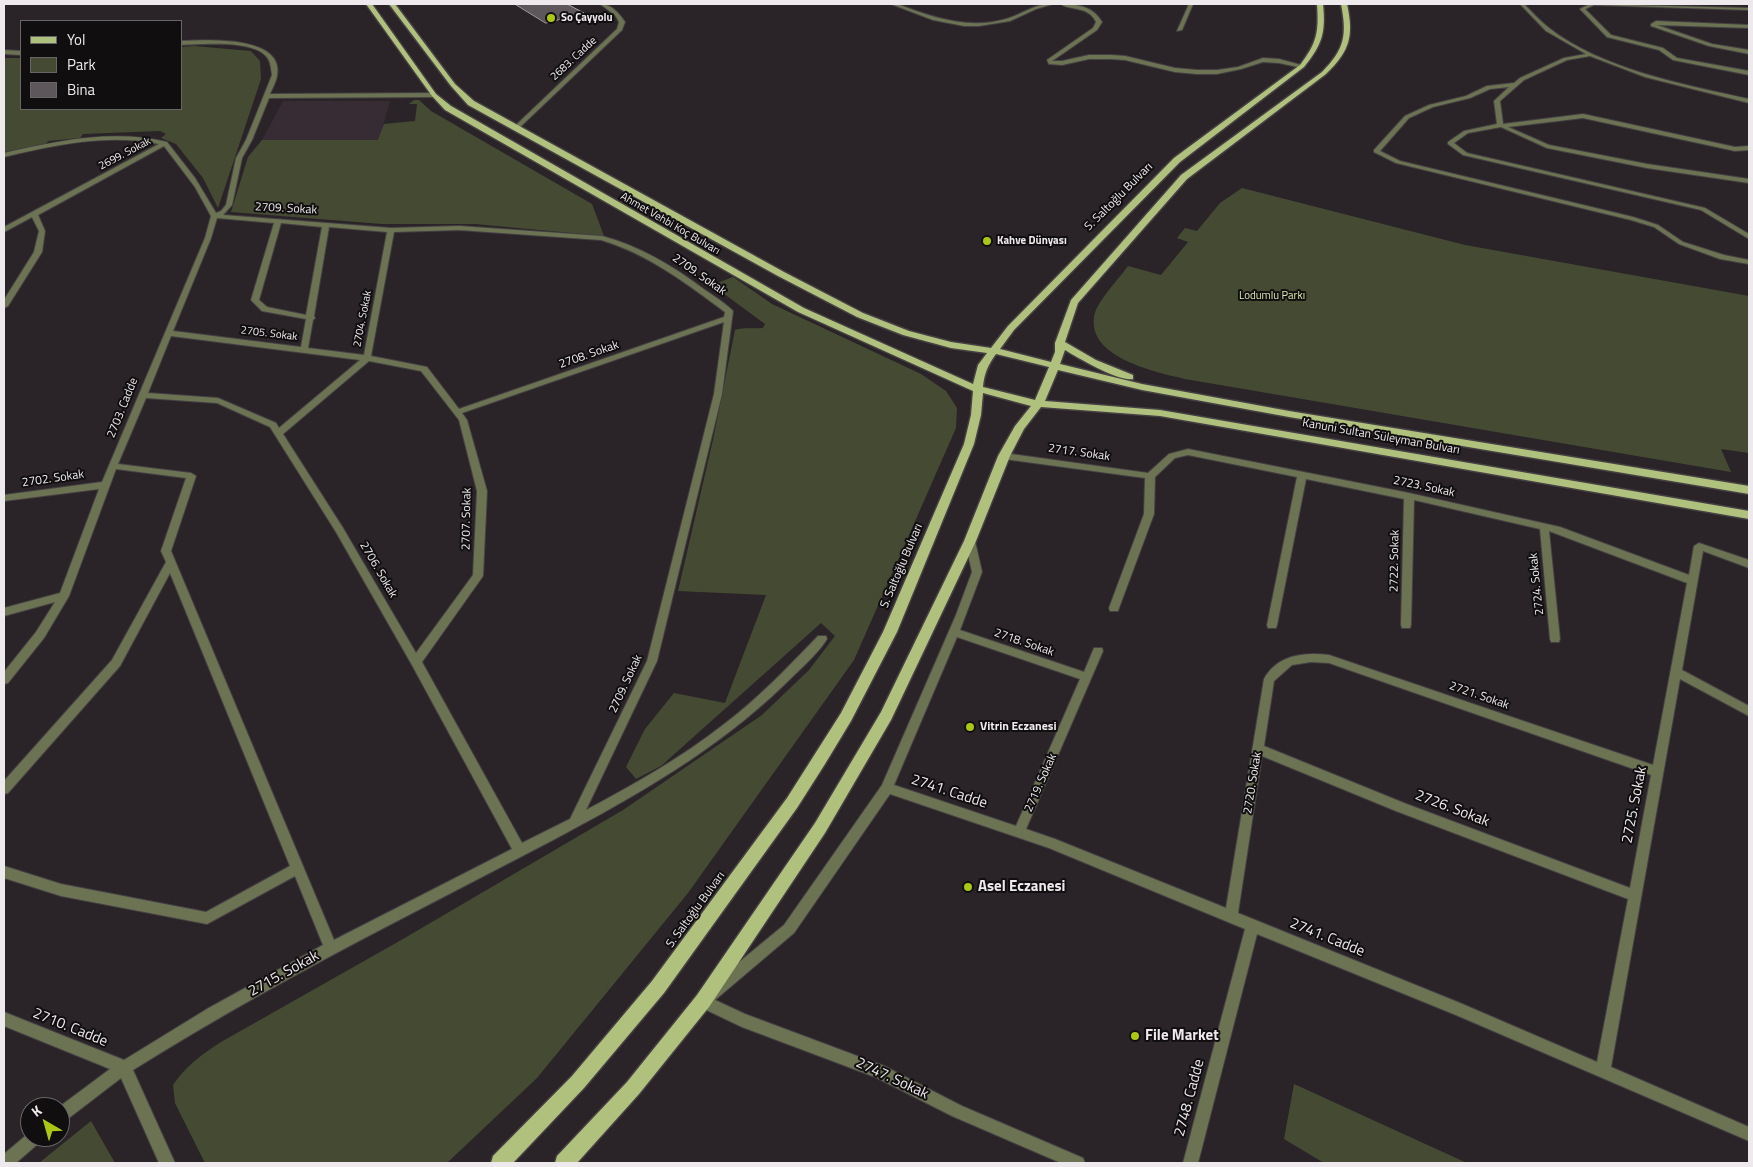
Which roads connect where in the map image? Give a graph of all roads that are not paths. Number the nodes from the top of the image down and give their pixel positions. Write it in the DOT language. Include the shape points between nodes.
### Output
graph roads {
  1 [pos="369,4"];
  2 [pos="392,4"];
  3 [pos="602,4"];
  4 [pos="893,4"];
  5 [pos="1051,4"];
  6 [pos="1062,4"];
  7 [pos="1191,4"];
  8 [pos="1320,4"];
  9 [pos="1344,4"];
  10 [pos="1522,4"];
  11 [pos="1594,4"];
  12 [pos="1749,8"];
  13 [pos="1749,26"];
  14 [pos="1179,30"];
  15 [pos="182,43"];
  16 [pos="4,52"];
  17 [pos="1749,52"];
  18 [pos="20,53"];
  19 [pos="1590,55"];
  20 [pos="1302,66"];
  21 [pos="1749,73"];
  22 [pos="1515,85"];
  23 [pos="434,95"];
  24 [pos="267,96"];
  25 [pos="1749,100"];
  26 [pos="1500,125"];
  27 [pos="516,128"];
  28 [pos="166,144"];
  29 [pos="1749,148"];
  30 [pos="4,155"];
  31 [pos="1740,180"];
  32 [pos="1749,181"];
  33 [pos="1749,187"];
  34 [pos="34,214"];
  35 [pos="214,216"];
  36 [pos="278,221"];
  37 [pos="326,224"];
  38 [pos="4,230"];
  39 [pos="391,230"];
  40 [pos="1749,237"];
  41 [pos="1749,262"];
  42 [pos="4,306"];
  43 [pos="311,318"];
  44 [pos="728,318"];
  45 [pos="168,333"];
  46 [pos="1060,343"];
  47 [pos="304,350"];
  48 [pos="994,351"];
  49 [pos="367,358"];
  50 [pos="1026,358"];
  51 [pos="1056,366"];
  52 [pos="978,388"];
  53 [pos="1174,393"];
  54 [pos="142,395"];
  55 [pos="1008,396"];
  56 [pos="1038,404"];
  57 [pos="457,412"];
  58 [pos="279,433"];
  59 [pos="1004,456"];
  60 [pos="113,466"];
  61 [pos="1302,475"];
  62 [pos="1150,476"];
  63 [pos="105,485"];
  64 [pos="1749,490"];
  65 [pos="1409,496"];
  66 [pos="4,498"];
  67 [pos="1747,516"];
  68 [pos="1544,526"];
  69 [pos="970,541"];
  70 [pos="171,562"];
  71 [pos="1749,564"];
  72 [pos="1693,581"];
  73 [pos="64,596"];
  74 [pos="1114,608"];
  75 [pos="4,612"];
  76 [pos="1272,625"];
  77 [pos="1406,626"];
  78 [pos="954,632"];
  79 [pos="822,639"];
  80 [pos="1555,639"];
  81 [pos="1098,651"];
  82 [pos="1290,660"];
  83 [pos="416,662"];
  84 [pos="1676,672"];
  85 [pos="1086,677"];
  86 [pos="4,680"];
  87 [pos="1749,711"];
  88 [pos="1259,749"];
  89 [pos="1658,772"];
  90 [pos="887,788"];
  91 [pos="4,789"];
  92 [pos="575,821"];
  93 [pos="1019,832"];
  94 [pos="520,851"];
  95 [pos="298,868"];
  96 [pos="4,872"];
  97 [pos="1635,896"];
  98 [pos="1231,916"];
  99 [pos="1253,925"];
  100 [pos="331,948"];
  101 [pos="703,1002"];
  102 [pos="6,1022"];
  103 [pos="124,1068"];
  104 [pos="1602,1070"];
  105 [pos="70,1108"];
  106 [pos="1749,1134"];
  107 [pos="23,1147"];
  108 [pos="5,1163"];
  109 [pos="167,1163"];
  110 [pos="500,1163"];
  111 [pos="564,1163"];
  112 [pos="1078,1163"];
  113 [pos="1190,1163"];
  1 -- 23 [label="main road, Ahmet Vehbi Koç Bulvarı"];
  2 -- 27 [label="main road, Ahmet Vehbi Koç Bulvarı" via="464,98"];
  3 -- 27 [label="street, 2683. Cadde" via="617,14 622,22 619,30"];
  4 -- 5 [label="street" via="948,22 993,24"];
  6 -- 20 [label="street" via="1094,12 1099,22 1095,29 1049,61 1053,64 1111,57 1197,72 1239,68 1263,60"];
  7 -- 14 [label="street"];
  8 -- 20 [label="main road, S. Saltoğlu Bulvarı" via="1322,35"];
  9 -- 46 [label="main road" via="1348,19 1347,43 1339,60 1184,177 1074,302"];
  10 -- 19 [label="street" via="1552,33"];
  11 -- 12 [label="street"];
  11 -- 21 [label="street" via="1582,9 1608,36 1660,49 1675,59"];
  13 -- 17 [label="street" via="1653,25 1711,45"];
  15 -- 24 [label="street" via="226,43 266,52 274,64 275,75"];
  16 -- 18 [label="street"];
  19 -- 22 [label="street" via="1566,59"];
  19 -- 25 [label="street" via="1658,79"];
  20 -- 48 [label="main road, S. Saltoğlu Bulvarı" via="1177,160 1011,328"];
  22 -- 26 [label="street" via="1497,101"];
  22 -- 41 [label="street" via="1489,87 1407,117 1376,151 1398,162 1656,226 1681,242 1723,257"];
  23 -- 24 [label="street"];
  23 -- 52 [label="main road, Ahmet Vehbi Koç Bulvarı" via="468,121 778,298 845,331"];
  24 -- 35 [label="street" via="239,158 229,205"];
  26 -- 29 [label="street" via="1583,116 1735,149"];
  26 -- 31 [label="street" via="1547,146"];
  26 -- 40 [label="street" via="1466,132 1450,143 1465,154 1702,209"];
  27 -- 48 [label="main road, Ahmet Vehbi Koç Bulvarı" via="707,235 860,315 920,338"];
  28 -- 30 [label="street, 2699. Sokak" via="142,139 108,139"];
  28 -- 34 [label="street, 2699. Sokak"];
  28 -- 35 [label="street" via="202,192"];
  31 -- 32 [label="street"];
  31 -- 33 [label="street"];
  34 -- 38 [label="street, 2699. Sokak"];
  34 -- 42 [label="street" via="42,231 38,252"];
  35 -- 36 [label="street, 2709. Sokak"];
  35 -- 45 [label="street, 2703. Cadde"];
  36 -- 37 [label="street, 2709. Sokak"];
  36 -- 43 [label="street" via="255,300 265,309"];
  37 -- 39 [label="street, 2709. Sokak"];
  37 -- 43 [label="street"];
  39 -- 44 [label="street, 2709. Sokak" via="459,228 602,238 671,269 729,311"];
  39 -- 49 [label="street, 2704. Sokak"];
  43 -- 47 [label="street"];
  44 -- 57 [label="street, 2708. Sokak"];
  44 -- 92 [label="street, 2709. Sokak" via="718,394 652,661"];
  45 -- 47 [label="street, 2705. Sokak"];
  45 -- 54 [label="street, 2703. Cadde"];
  46 -- 51 [label="main road"];
  46 -- 53 [label="main road" via="1113,372"];
  47 -- 49 [label="street, 2705. Sokak"];
  48 -- 50 [label="main road, Ahmet Vehbi Koç Bulvarı"];
  48 -- 52 [label="main road, S. Saltoğlu Bulvarı" via="979,376"];
  49 -- 57 [label="street, 2707. Sokak" via="424,369"];
  49 -- 58 [label="street, 2704. Sokak"];
  50 -- 51 [label="main road, Kanuni Sultan Süleyman Bulvarı"];
  51 -- 53 [label="main road, Kanuni Sultan Süleyman Bulvarı"];
  51 -- 56 [label="main road"];
  52 -- 55 [label="main road, Ahmet Vehbi Koç Bulvarı"];
  52 -- 110 [label="main road, S. Saltoğlu Bulvarı" via="969,444 913,580 869,673 820,760 658,987 578,1082"];
  53 -- 64 [label="main road, Kanuni Sultan Süleyman Bulvarı"];
  54 -- 58 [label="street, 2706. Sokak" via="218,401 274,425"];
  54 -- 60 [label="street, 2703. Cadde"];
  55 -- 56 [label="main road, Kanuni Sultan Süleyman Bulvarı"];
  56 -- 59 [label="main road" via="1019,428"];
  56 -- 67 [label="main road, Kanuni Sultan Süleyman Bulvarı" via="1160,413"];
  57 -- 83 [label="street, 2707. Sokak" via="463,420 482,490 478,576"];
  58 -- 83 [label="street, 2706. Sokak" via="340,530"];
  59 -- 62 [label="street, 2717. Sokak"];
  59 -- 69 [label="main road"];
  60 -- 63 [label="street, 2703. Cadde"];
  60 -- 70 [label="street" via="191,476 166,551"];
  61 -- 62 [label="street, 2723. Sokak" via="1188,452 1172,456"];
  61 -- 65 [label="street, 2723. Sokak"];
  61 -- 76 [label="street"];
  62 -- 74 [label="street" via="1149,514"];
  63 -- 66 [label="street, 2702. Sokak"];
  63 -- 73 [label="street, 2703. Cadde"];
  65 -- 68 [label="street, 2723. Sokak"];
  65 -- 77 [label="street, 2722. Sokak"];
  68 -- 72 [label="street, 2723. Sokak"];
  68 -- 80 [label="street, 2724. Sokak"];
  69 -- 78 [label="street" via="977,572"];
  69 -- 101 [label="main road" via="886,716 854,773"];
  70 -- 91 [label="street" via="116,663"];
  70 -- 95 [label="street"];
  71 -- 72 [label="street, 2725. Sokak" via="1699,546"];
  72 -- 84 [label="street, 2725. Sokak"];
  73 -- 75 [label="street"];
  73 -- 86 [label="street, 2703. Cadde" via="40,635"];
  78 -- 85 [label="street, 2718. Sokak"];
  78 -- 90 [label="street"];
  79 -- 92 [label="street, 2715. Sokak" via="758,702 713,740 655,777"];
  81 -- 85 [label="street, 2719. Sokak"];
  82 -- 88 [label="street, 2720. Sokak" via="1269,679"];
  82 -- 89 [label="street, 2721. Sokak" via="1309,657 1329,659"];
  83 -- 94 [label="street, 2706. Sokak"];
  84 -- 87 [label="street"];
  84 -- 89 [label="street, 2725. Sokak"];
  85 -- 93 [label="street, 2719. Sokak"];
  88 -- 97 [label="street, 2726. Sokak" via="1400,807"];
  88 -- 98 [label="street, 2720. Sokak"];
  89 -- 97 [label="street, 2725. Sokak"];
  90 -- 93 [label="street, 2741. Cadde"];
  90 -- 101 [label="street" via="789,929"];
  92 -- 94 [label="street, 2715. Sokak"];
  93 -- 98 [label="street, 2741. Cadde"];
  94 -- 100 [label="street, 2715. Sokak"];
  95 -- 96 [label="street" via="207,918 62,890"];
  95 -- 100 [label="street"];
  97 -- 104 [label="street, 2725. Sokak"];
  98 -- 99 [label="street, 2741. Cadde"];
  99 -- 104 [label="street, 2741. Cadde"];
  99 -- 113 [label="street, 2748. Cadde"];
  100 -- 103 [label="street, 2715. Sokak"];
  101 -- 111 [label="main road" via="634,1088"];
  101 -- 112 [label="street, 2747. Sokak" via="742,1020 879,1071 957,1111"];
  102 -- 103 [label="street, 2710. Cadde"];
  103 -- 105 [label="street, 2715. Sokak"];
  103 -- 109 [label="street"];
  104 -- 106 [label="street, 2741. Cadde"];
  107 -- 108 [label="street"];
}
